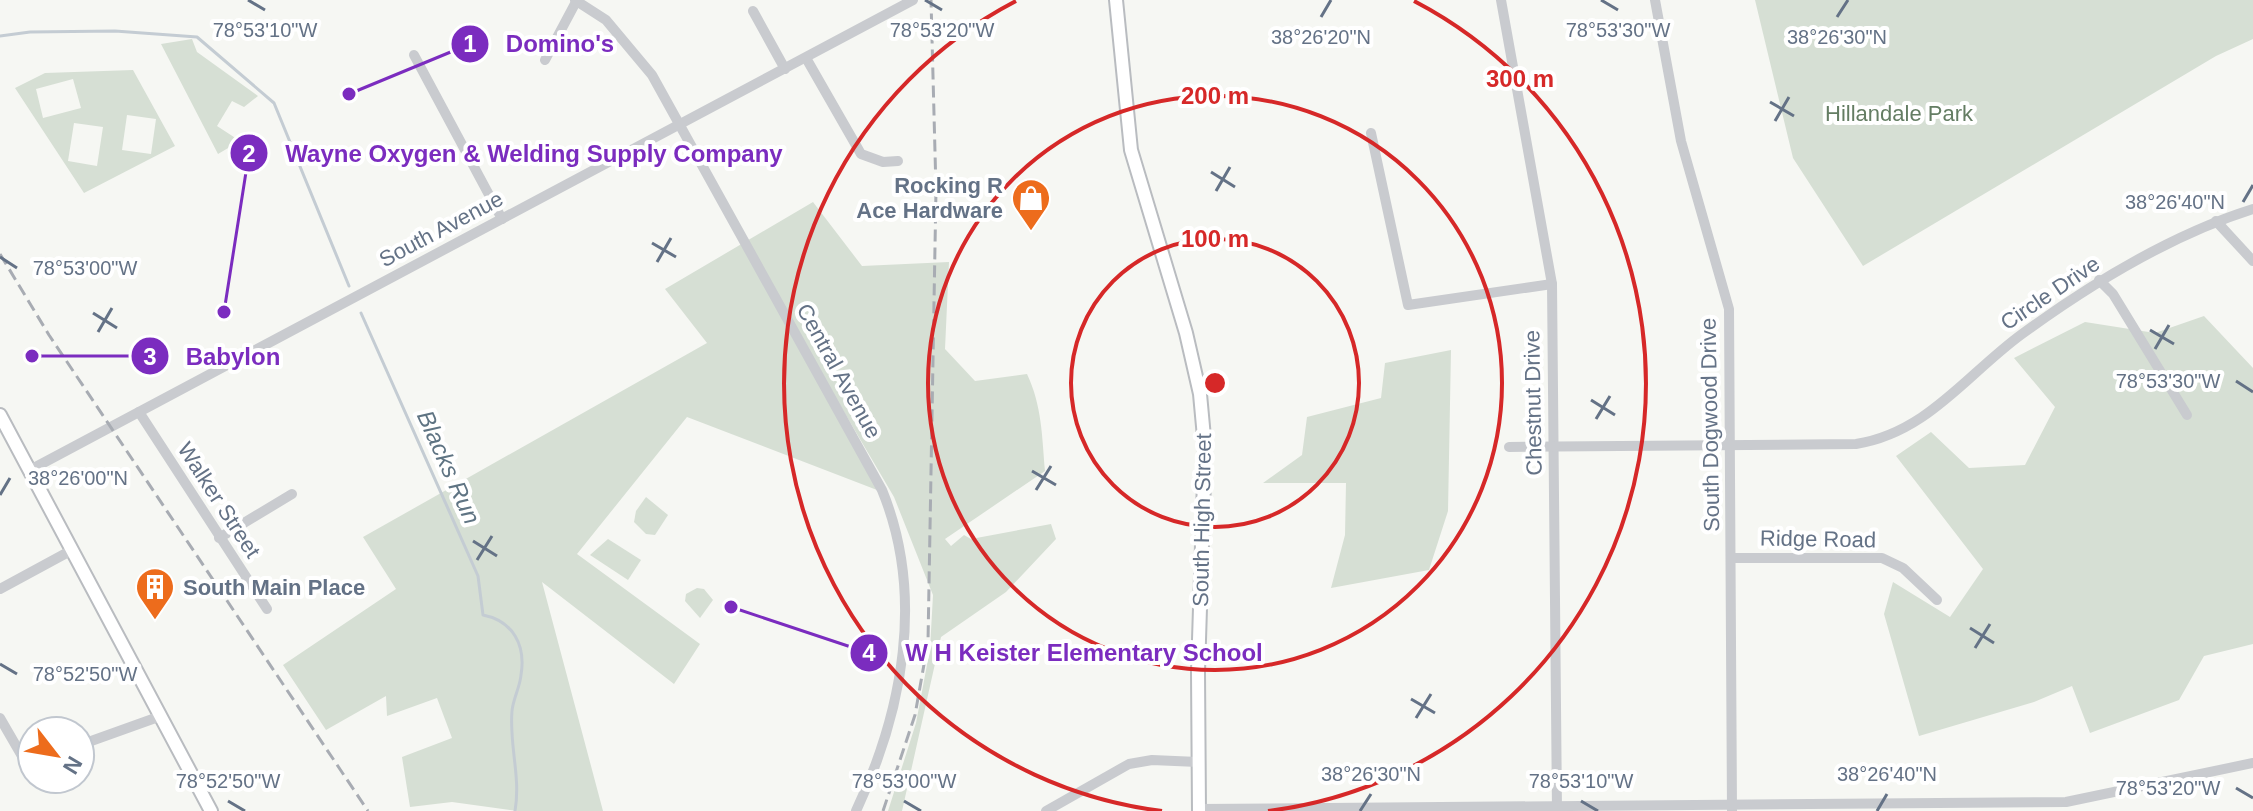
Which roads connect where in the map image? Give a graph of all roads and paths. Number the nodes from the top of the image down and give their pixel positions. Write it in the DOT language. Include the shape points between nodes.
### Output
graph roads {
  1 [pos="576,0"];
  2 [pos="913,0"];
  3 [pos="1116,0"];
  4 [pos="1501,0"];
  5 [pos="1655,0"];
  6 [pos="753,11"];
  7 [pos="414,55"];
  8 [pos="806,58"];
  9 [pos="545,60"];
  10 [pos="785,69"];
  11 [pos="678,126"];
  12 [pos="1371,133"];
  13 [pos="898,161"];
  14 [pos="2253,209"];
  15 [pos="502,219"];
  16 [pos="2216,221"];
  17 [pos="2253,261"];
  18 [pos="2099,280"];
  19 [pos="1552,284"];
  20 [pos="139,412"];
  21 [pos="0,415"];
  22 [pos="2187,415"];
  23 [pos="1731,446"];
  24 [pos="1509,447"];
  25 [pos="1554,447"];
  26 [pos="30,470"];
  27 [pos="292,494"];
  28 [pos="219,538"];
  29 [pos="72,550"];
  30 [pos="1732,558"];
  31 [pos="0,589"];
  32 [pos="1937,600"];
  33 [pos="267,609"];
  34 [pos="161,716"];
  35 [pos="0,718"];
  36 [pos="96,739"];
  37 [pos="16,746"];
  38 [pos="1198,762"];
  39 [pos="2253,763"];
  40 [pos="2066,806"];
  41 [pos="1888,808"];
  42 [pos="1557,809"];
  43 [pos="1732,809"];
  44 [pos="1199,810"];
  45 [pos="211,811"];
  46 [pos="856,811"];
  47 [pos="1046,811"];
  1 -- 9 [label="street"];
  1 -- 11 [label="street, Central Avenue" via="606,20 634,51"];
  2 -- 8 [label="street, South Avenue"];
  3 -- 38 [label="main road, South High Street" via="1131,150 1200,394 1206,458"];
  4 -- 19 [label="street, Chestnut Drive"];
  5 -- 23 [label="street, South Dogwood Drive" via="1681,141 1729,309"];
  6 -- 10 [label="street"];
  7 -- 15 [label="street"];
  8 -- 10 [label="street, South Avenue"];
  8 -- 13 [label="street" via="859,152 869,159"];
  10 -- 11 [label="street, South Avenue"];
  11 -- 15 [label="street, South Avenue"];
  11 -- 46 [label="street, Central Avenue" via="882,490 901,543 907,606 897,691"];
  12 -- 19 [label="street" via="1408,305"];
  14 -- 16 [label="street, Circle Drive"];
  15 -- 20 [label="street, South Avenue"];
  16 -- 17 [label="street"];
  16 -- 18 [label="street, Circle Drive"];
  18 -- 22 [label="street" via="2113,294"];
  18 -- 23 [label="street, Circle Drive" via="2019,336 1921,421 1887,438 1856,444"];
  19 -- 25 [label="street, Chestnut Drive"];
  20 -- 26 [label="street, South Avenue"];
  20 -- 28 [label="street, Walker Street"];
  21 -- 26 [label="main road"];
  23 -- 25 [label="street, Circle Drive"];
  23 -- 30 [label="street, South Dogwood Drive"];
  24 -- 25 [label="street, Circle Drive"];
  25 -- 42 [label="street, Chestnut Drive"];
  26 -- 29 [label="main road"];
  27 -- 28 [label="street"];
  28 -- 33 [label="street, Walker Street"];
  29 -- 31 [label="street"];
  29 -- 34 [label="main road"];
  30 -- 32 [label="street, Ridge Road" via="1882,558 1903,568"];
  30 -- 43 [label="street, South Dogwood Drive"];
  34 -- 36 [label="street"];
  34 -- 45 [label="main road"];
  35 -- 37 [label="street"];
  38 -- 44 [label="main road, South High Street"];
  38 -- 47 [label="street" via="1129,764"];
  39 -- 40 [label="street"];
  40 -- 41 [label="street"];
  41 -- 43 [label="street"];
  42 -- 43 [label="street"];
  42 -- 44 [label="street"];
}
